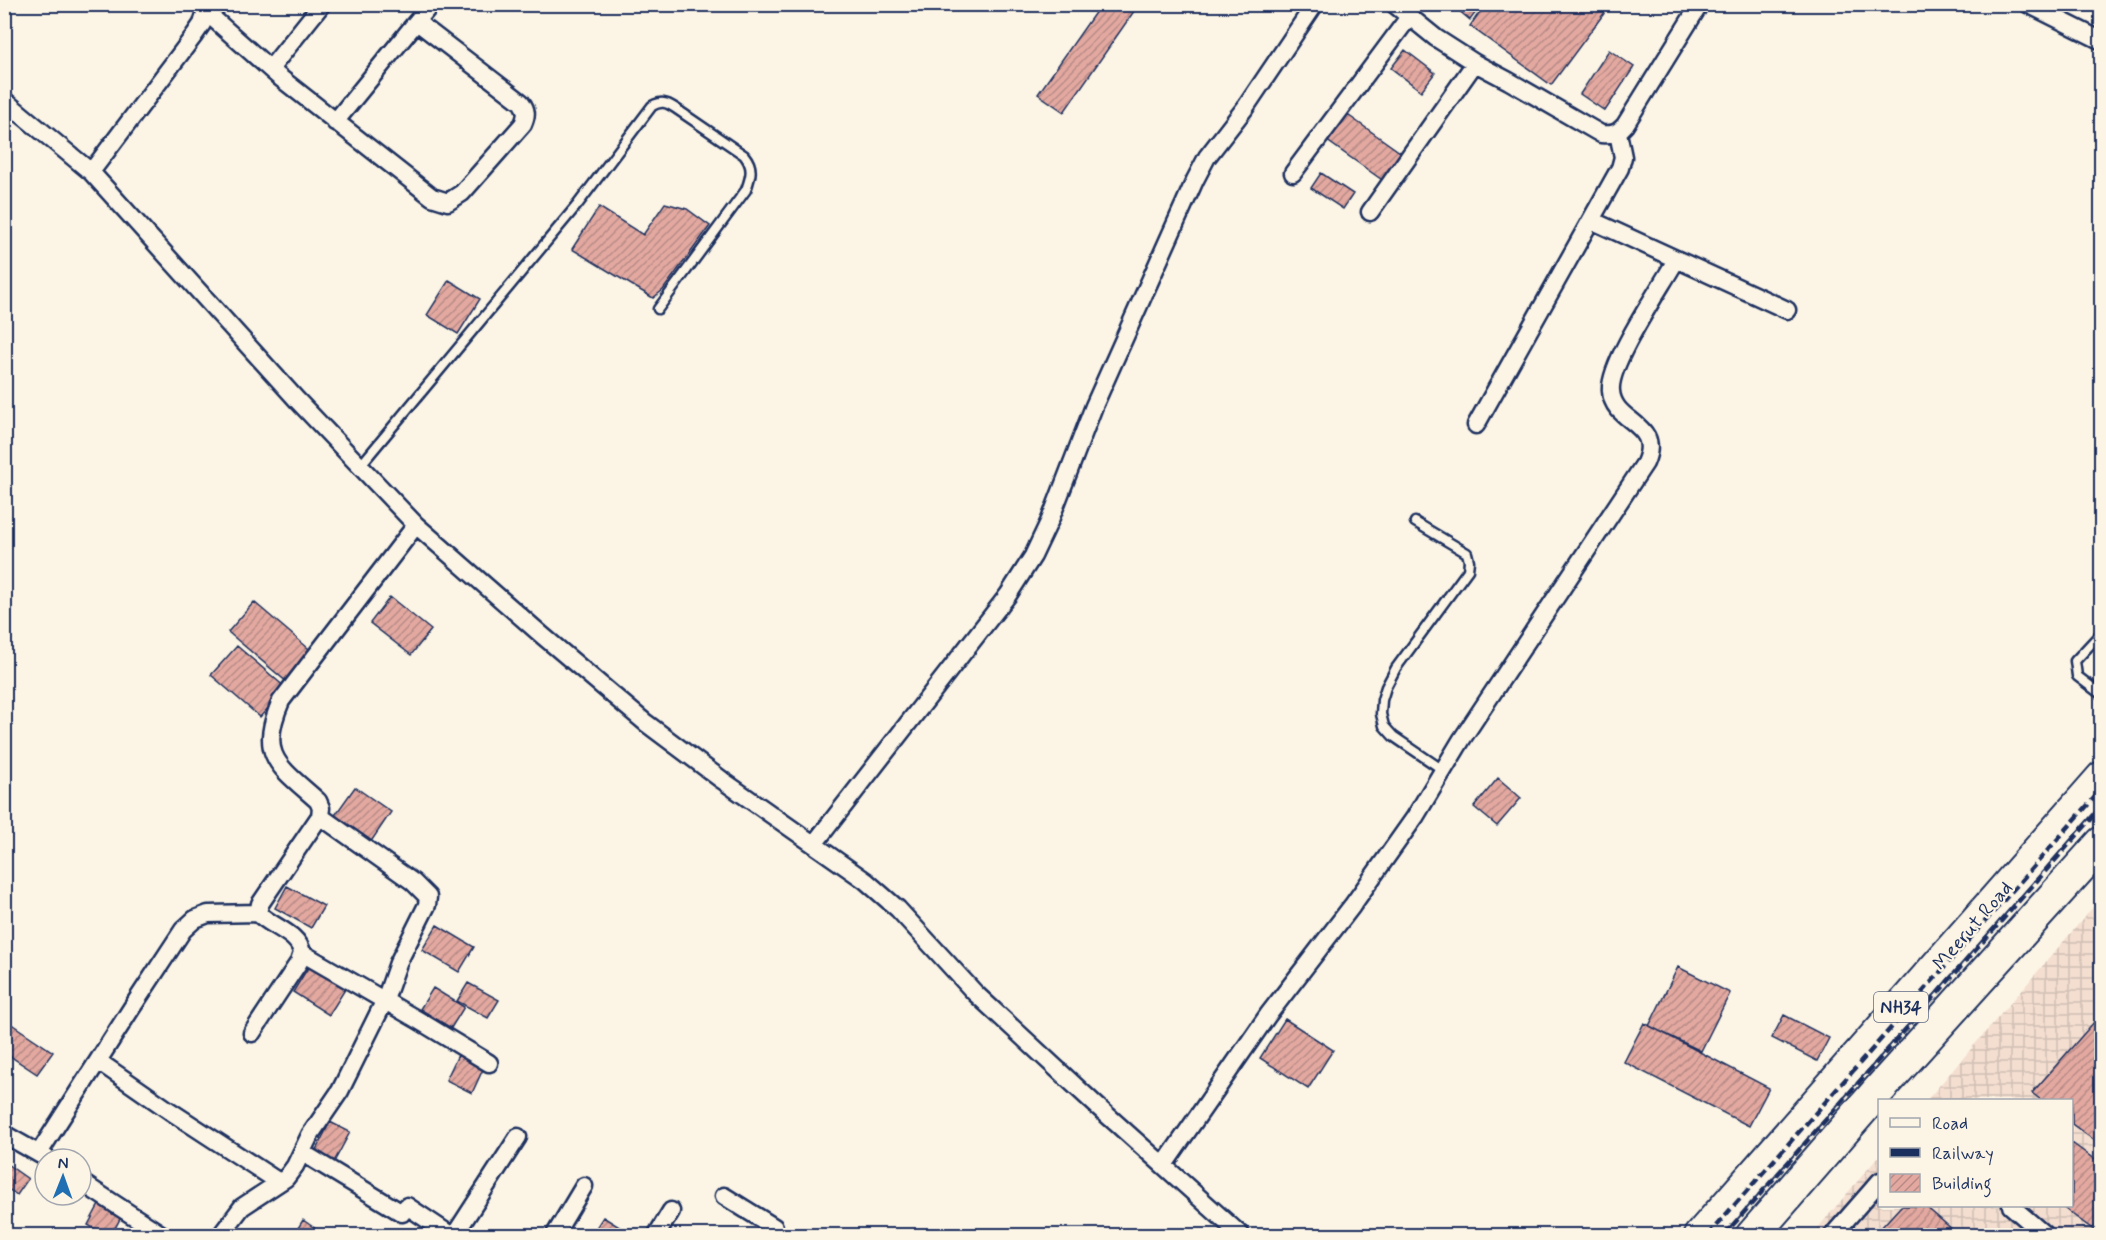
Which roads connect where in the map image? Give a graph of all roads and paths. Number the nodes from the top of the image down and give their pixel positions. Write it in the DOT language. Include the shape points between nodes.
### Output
graph roads {
  1 [pos="322,4"];
  2 [pos="431,4"];
  3 [pos="1315,4"];
  4 [pos="1394,4"];
  5 [pos="1700,4"];
  6 [pos="2028,4"];
  7 [pos="207,8"];
  8 [pos="1409,17"];
  9 [pos="417,22"];
  10 [pos="2102,41"];
  11 [pos="1475,63"];
  12 [pos="270,69"];
  13 [pos="4,100"];
  14 [pos="335,122"];
  15 [pos="1618,133"];
  16 [pos="91,172"];
  17 [pos="1293,173"];
  18 [pos="1370,212"];
  19 [pos="1591,220"];
  20 [pos="1676,260"];
  21 [pos="658,309"];
  22 [pos="1787,310"];
  23 [pos="1476,425"];
  24 [pos="360,466"];
  25 [pos="1415,522"];
  26 [pos="416,525"];
  27 [pos="2102,632"];
  28 [pos="2102,695"];
  29 [pos="1443,770"];
  30 [pos="2102,778"];
  31 [pos="320,816"];
  32 [pos="2102,843"];
  33 [pos="814,844"];
  34 [pos="258,913"];
  35 [pos="302,954"];
  36 [pos="384,1000"];
  37 [pos="252,1033"];
  38 [pos="98,1060"];
  39 [pos="489,1063"];
  40 [pos="1848,1068"];
  41 [pos="1884,1096"];
  42 [pos="1878,1102"];
  43 [pos="4,1134"];
  44 [pos="518,1137"];
  45 [pos="49,1147"];
  46 [pos="33,1150"];
  47 [pos="303,1153"];
  48 [pos="1164,1165"];
  49 [pos="279,1182"];
  50 [pos="1878,1183"];
  51 [pos="584,1186"];
  52 [pos="93,1190"];
  53 [pos="724,1196"];
  54 [pos="2012,1207"];
  55 [pos="671,1211"];
  56 [pos="164,1236"];
  57 [pos="220,1236"];
  58 [pos="453,1236"];
  59 [pos="554,1236"];
  60 [pos="656,1236"];
  61 [pos="776,1236"];
  62 [pos="1242,1236"];
  63 [pos="1700,1236"];
  64 [pos="1752,1236"];
  65 [pos="1832,1236"];
  66 [pos="2046,1236"];
  1 -- 12 [label="street"];
  2 -- 9 [label="street"];
  3 -- 33 [label="street" via="1203,165 1094,406 1033,556 1008,595"];
  4 -- 8 [label="street"];
  5 -- 15 [label="street"];
  6 -- 10 [label="street"];
  7 -- 12 [label="street"];
  7 -- 16 [label="street" via="193,37"];
  8 -- 11 [label="street"];
  8 -- 17 [label="street"];
  9 -- 14 [label="street"];
  9 -- 14 [label="street" via="522,102 527,115 523,124 462,193 448,202 432,197"];
  11 -- 15 [label="street" via="1601,134"];
  11 -- 18 [label="street"];
  12 -- 14 [label="street"];
  13 -- 16 [label="street"];
  15 -- 19 [label="street" via="1623,157 1620,168"];
  16 -- 24 [label="street"];
  19 -- 20 [label="street"];
  19 -- 23 [label="street"];
  20 -- 22 [label="street"];
  20 -- 29 [label="street" via="1613,372 1614,403 1647,435 1650,443 1645,463"];
  21 -- 24 [label="lane" via="746,190 751,172 751,163 744,155 667,103 659,102"];
  24 -- 26 [label="street"];
  25 -- 29 [label="lane" via="1467,553 1468,570 1396,668 1386,687 1381,714 1384,726 1393,736"];
  26 -- 31 [label="street" via="281,701 273,721 273,754 280,767 318,801"];
  26 -- 33 [label="street" via="646,723"];
  27 -- 28 [label="lane" via="2075,661 2077,676"];
  29 -- 48 [label="street" via="1415,817 1268,1015"];
  30 -- 40 [label="highway, Meerut Road / NH34"];
  31 -- 34 [label="street" via="260,904"];
  31 -- 36 [label="street" via="428,897 428,905"];
  32 -- 41 [label="highway, Meerut Road / NH34"];
  33 -- 48 [label="street" via="898,909 975,993"];
  34 -- 35 [label="street" via="298,942"];
  34 -- 38 [label="street" via="208,915 189,925"];
  35 -- 36 [label="street"];
  35 -- 37 [label="street"];
  36 -- 39 [label="street"];
  36 -- 47 [label="street" via="340,1091 310,1135"];
  38 -- 45 [label="street"];
  38 -- 49 [label="street"];
  40 -- 41 [label="street"];
  40 -- 63 [label="highway, Meerut Road / NH34"];
  42 -- 64 [label="highway, Meerut Road / NH34"];
  43 -- 46 [label="street"];
  44 -- 58 [label="street"];
  47 -- 49 [label="street" via="291,1174"];
  47 -- 58 [label="street"];
  48 -- 62 [label="street"];
  49 -- 57 [label="street" via="242,1207"];
  50 -- 65 [label="street"];
  51 -- 59 [label="street"];
  52 -- 56 [label="street"];
  53 -- 61 [label="street" via="774,1227"];
  54 -- 66 [label="street"];
  55 -- 60 [label="street"];
}
